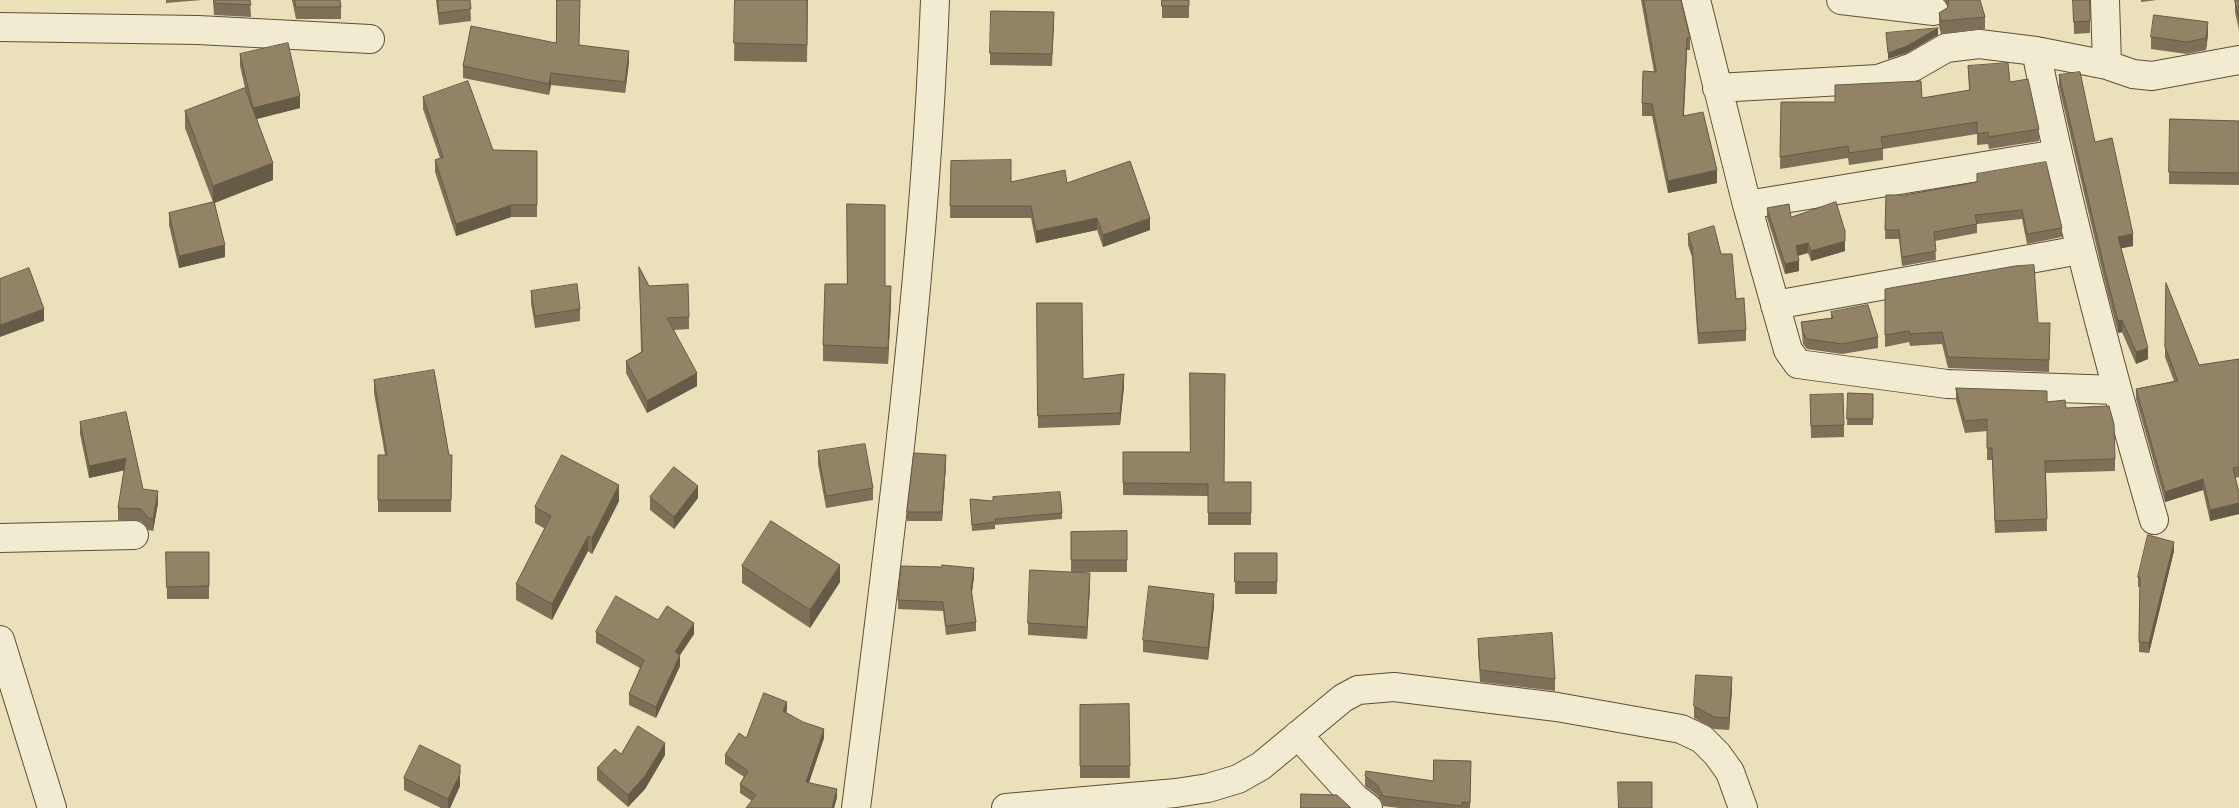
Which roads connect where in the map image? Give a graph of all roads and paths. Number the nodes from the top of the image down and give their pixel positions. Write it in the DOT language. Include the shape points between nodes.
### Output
graph roads {
  1 [pos="934,0"];
  2 [pos="1696,0"];
  3 [pos="1841,0"];
  4 [pos="2105,0"];
  5 [pos="1933,6"];
  6 [pos="0,27"];
  7 [pos="370,39"];
  8 [pos="1946,48"];
  9 [pos="2036,51"];
  10 [pos="2239,60"];
  11 [pos="2107,65"];
  12 [pos="1717,88"];
  13 [pos="2057,154"];
  14 [pos="1747,205"];
  15 [pos="2080,250"];
  16 [pos="1775,305"];
  17 [pos="2116,390"];
  18 [pos="2154,520"];
  19 [pos="134,535"];
  20 [pos="0,538"];
  21 [pos="0,640"];
  22 [pos="1298,735"];
  23 [pos="52,808"];
  24 [pos="856,808"];
  25 [pos="1006,808"];
  26 [pos="1368,808"];
  27 [pos="1744,808"];
  1 -- 24 [label="street" via="925,200"];
  2 -- 12 [label="street"];
  3 -- 5 [label="street"];
  4 -- 11 [label="street"];
  5 -- 8 [label="street"];
  6 -- 7 [label="street" via="198,30"];
  8 -- 9 [label="street" via="1979,44"];
  8 -- 12 [label="street" via="1912,67 1878,79"];
  9 -- 11 [label="street"];
  9 -- 13 [label="street"];
  10 -- 11 [label="street" via="2152,76 2133,74"];
  12 -- 14 [label="street"];
  13 -- 14 [label="street"];
  13 -- 15 [label="street"];
  14 -- 16 [label="street"];
  15 -- 16 [label="street"];
  15 -- 17 [label="street"];
  16 -- 17 [label="street" via="1788,350 1798,364 1806,366 1980,386"];
  17 -- 18 [label="street"];
  19 -- 20 [label="street"];
  21 -- 23 [label="street"];
  22 -- 25 [label="street" via="1261,766 1238,779 1208,788"];
  22 -- 26 [label="street" via="1354,798"];
  22 -- 27 [label="street" via="1343,698 1358,690 1377,687 1432,691 1612,716 1681,729 1702,738 1730,772"];
}
